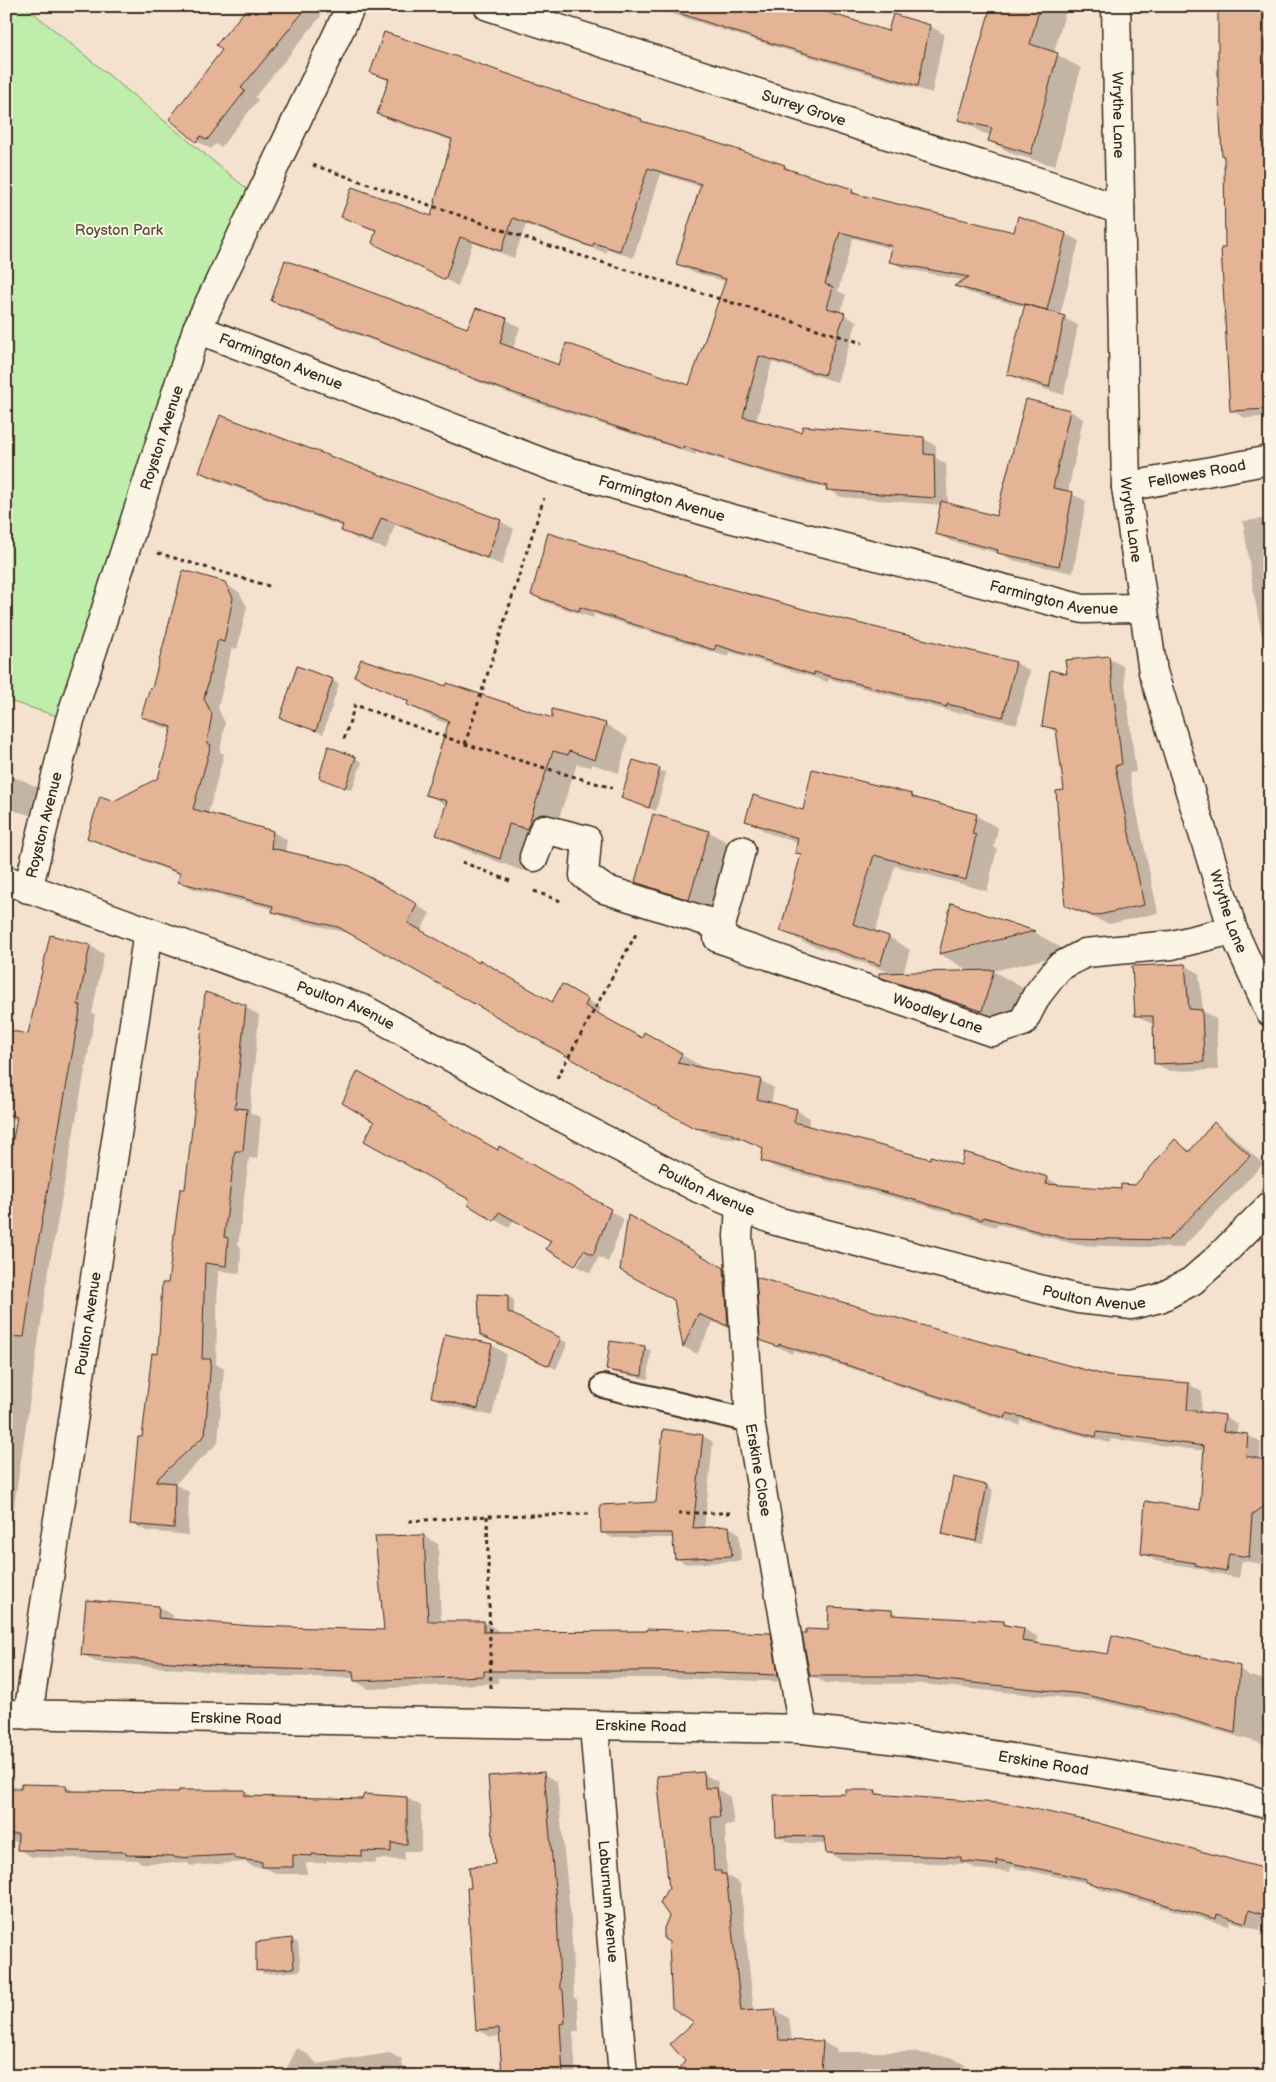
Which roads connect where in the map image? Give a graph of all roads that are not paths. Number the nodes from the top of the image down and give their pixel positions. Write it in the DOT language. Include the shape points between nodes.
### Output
graph roads {
  1 [pos="351,6"];
  2 [pos="488,6"];
  3 [pos="1116,6"];
  4 [pos="1120,210"];
  5 [pos="197,329"];
  6 [pos="1270,460"];
  7 [pos="1126,487"];
  8 [pos="1143,606"];
  9 [pos="742,850"];
  10 [pos="534,857"];
  11 [pos="17,885"];
  12 [pos="721,926"];
  13 [pos="1233,930"];
  14 [pos="148,932"];
  15 [pos="1270,1012"];
  16 [pos="1270,1206"];
  17 [pos="740,1207"];
  18 [pos="603,1386"];
  19 [pos="750,1421"];
  20 [pos="17,1715"];
  21 [pos="594,1726"];
  22 [pos="803,1729"];
  23 [pos="1270,1805"];
  24 [pos="623,2076"];
  1 -- 5 [label="street, Royston Avenue"];
  2 -- 4 [label="street, Surrey Grove"];
  3 -- 4 [label="street, Wrythe Lane"];
  4 -- 7 [label="street, Wrythe Lane"];
  5 -- 8 [label="street, Farmington Avenue" via="554,467 730,518 1083,609"];
  5 -- 11 [label="street, Royston Avenue"];
  6 -- 7 [label="street, Fellowes Road"];
  7 -- 8 [label="street, Wrythe Lane"];
  8 -- 13 [label="street, Wrythe Lane" via="1153,672"];
  9 -- 12 [label="street"];
  10 -- 12 [label="street" via="544,829 587,840 584,875 604,889"];
  11 -- 14 [label="street, Poulton Avenue"];
  12 -- 13 [label="street, Woodley Lane" via="718,938 992,1032 1023,1022 1037,995 1060,967 1085,953 1172,945"];
  13 -- 15 [label="street, Wrythe Lane"];
  14 -- 17 [label="street, Poulton Avenue" via="365,1010 542,1107"];
  14 -- 20 [label="street, Poulton Avenue"];
  16 -- 17 [label="street, Poulton Avenue" via="1192,1281 1160,1298 1132,1305 1078,1299 776,1221"];
  17 -- 19 [label="street, Erskine Close" via="738,1236"];
  18 -- 19 [label="lane"];
  19 -- 22 [label="street, Erskine Close"];
  20 -- 21 [label="street, Erskine Road"];
  21 -- 22 [label="street, Erskine Road"];
  21 -- 24 [label="street, Laburnum Avenue"];
  22 -- 23 [label="street, Erskine Road" via="907,1741 1220,1792"];
}
